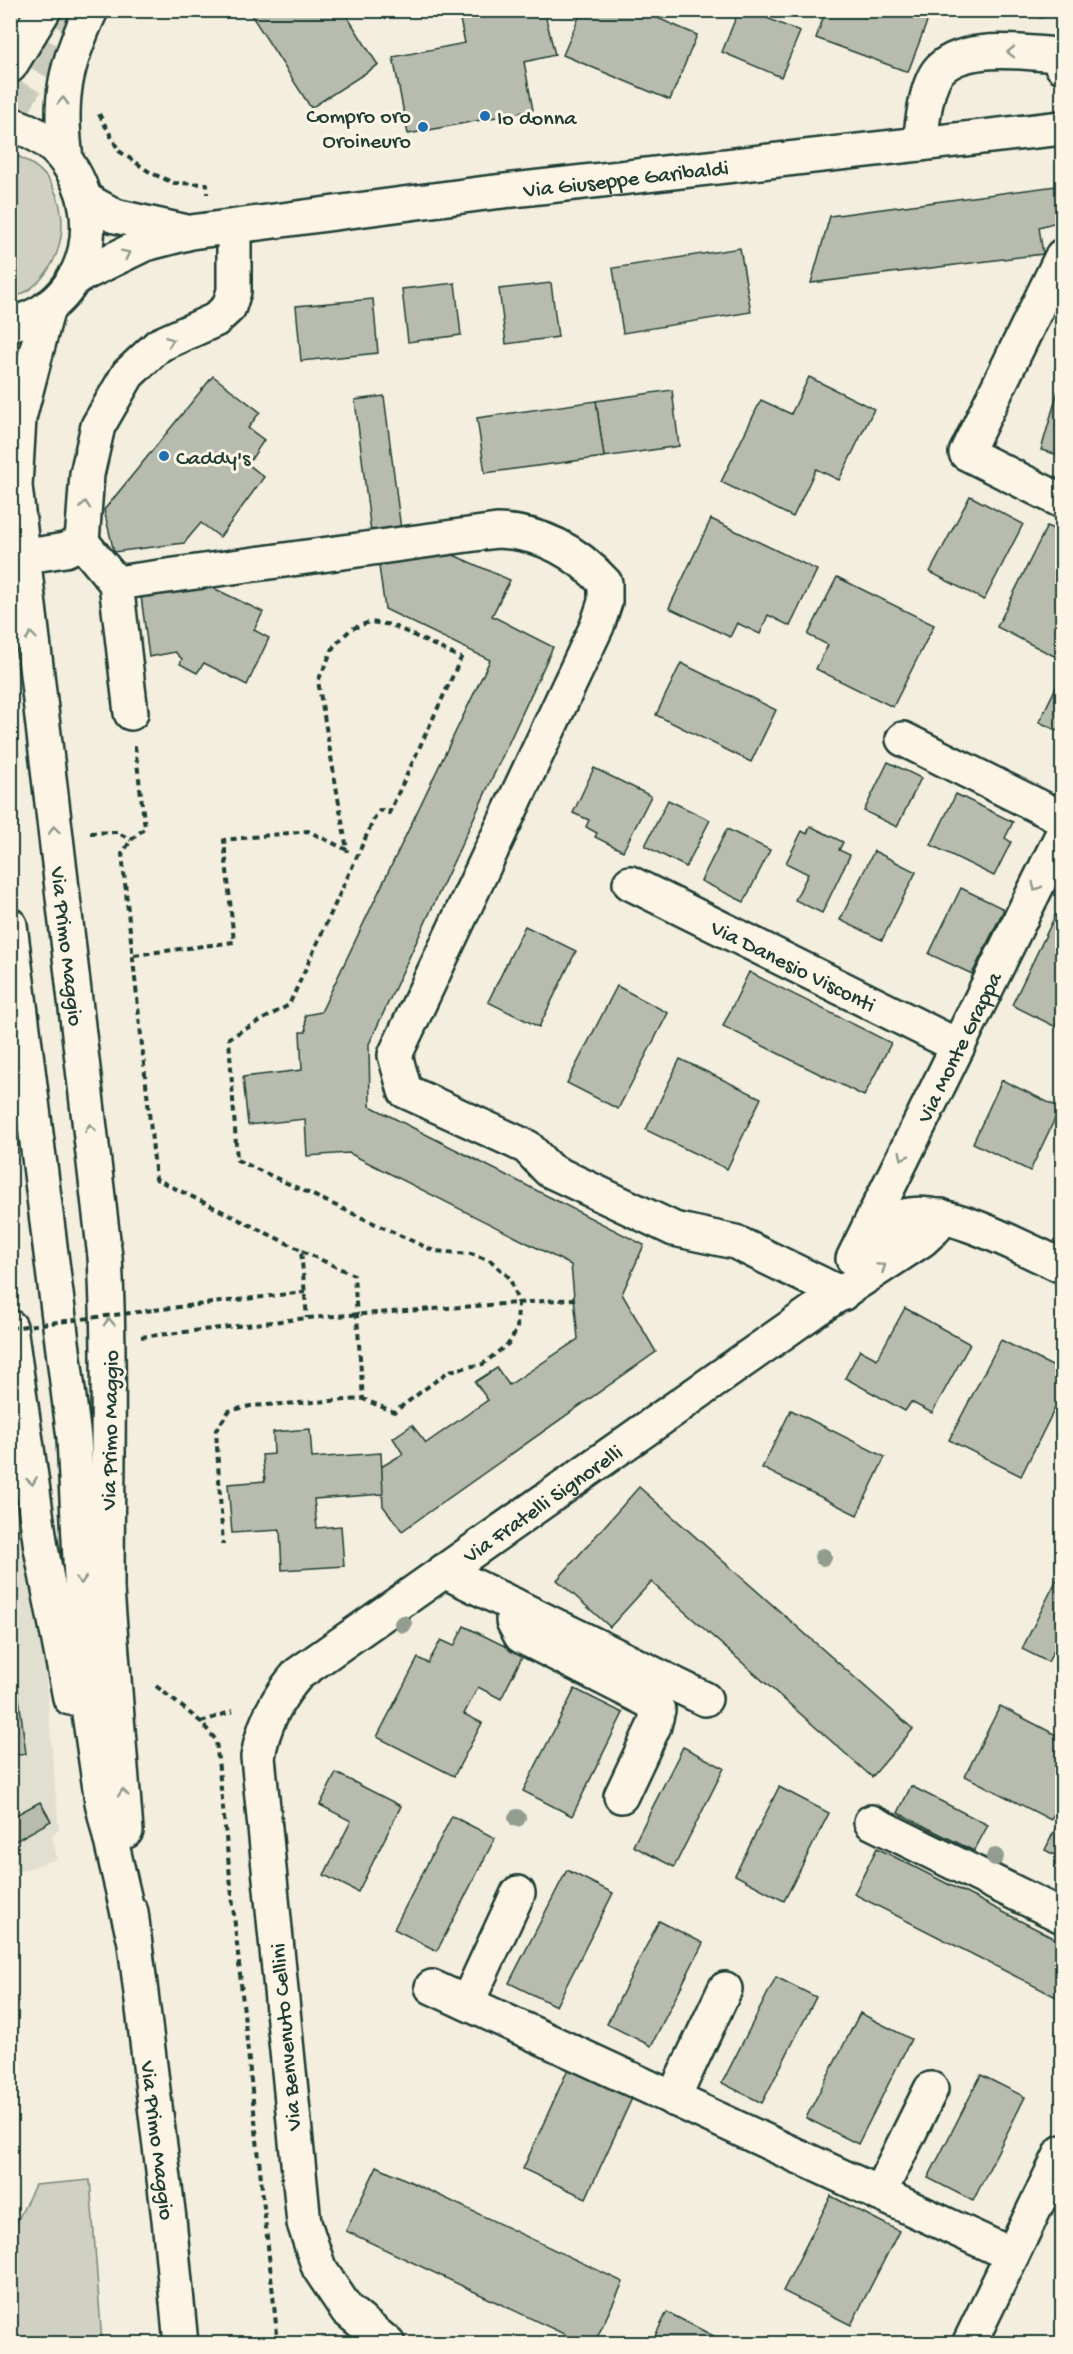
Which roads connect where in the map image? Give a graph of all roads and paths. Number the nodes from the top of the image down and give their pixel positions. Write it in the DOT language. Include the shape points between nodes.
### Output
graph roads {
  1 [pos="44,10"];
  2 [pos="91,10"];
  3 [pos="10,66"];
  4 [pos="1062,66"];
  5 [pos="98,112"];
  6 [pos="10,124"];
  7 [pos="1062,128"];
  8 [pos="920,144"];
  9 [pos="66,159"];
  10 [pos="207,195"];
  11 [pos="86,200"];
  12 [pos="234,228"];
  13 [pos="190,232"];
  14 [pos="1062,256"];
  15 [pos="73,279"];
  16 [pos="48,307"];
  17 [pos="10,324"];
  18 [pos="1062,501"];
  19 [pos="82,542"];
  20 [pos="21,558"];
  21 [pos="116,583"];
  22 [pos="131,712"];
  23 [pos="903,739"];
  24 [pos="1062,818"];
  25 [pos="85,833"];
  26 [pos="1062,835"];
  27 [pos="130,840"];
  28 [pos="630,883"];
  29 [pos="10,925"];
  30 [pos="134,955"];
  31 [pos="957,1046"];
  32 [pos="941,1216"];
  33 [pos="301,1250"];
  34 [pos="853,1259"];
  35 [pos="1062,1266"];
  36 [pos="305,1292"];
  37 [pos="829,1298"];
  38 [pos="574,1299"];
  39 [pos="518,1303"];
  40 [pos="357,1314"];
  41 [pos="307,1318"];
  42 [pos="10,1327"];
  43 [pos="129,1338"];
  44 [pos="363,1399"];
  45 [pos="17,1435"];
  46 [pos="74,1438"];
  47 [pos="10,1520"];
  48 [pos="223,1545"];
  49 [pos="41,1548"];
  50 [pos="444,1571"];
  51 [pos="107,1590"];
  52 [pos="514,1605"];
  53 [pos="156,1686"];
  54 [pos="705,1699"];
  55 [pos="276,1703"];
  56 [pos="234,1710"];
  57 [pos="201,1722"];
  58 [pos="97,1773"];
  59 [pos="621,1796"];
  60 [pos="871,1822"];
  61 [pos="518,1893"];
  62 [pos="1062,1916"];
  63 [pos="133,1935"];
  64 [pos="432,1988"];
  65 [pos="725,1989"];
  66 [pos="467,2003"];
  67 [pos="931,2089"];
  68 [pos="673,2099"];
  69 [pos="1062,2152"];
  70 [pos="879,2194"];
  71 [pos="1012,2255"];
  72 [pos="181,2343"];
  73 [pos="279,2343"];
  74 [pos="388,2343"];
  75 [pos="969,2343"];
  1 -- 3 [label="street"];
  9 -- 2 [label="street, one-way" via="62,130 64,88 69,62"];
  4 -- 8 [label="street, one-way" via="1056,56 1016,52 967,54 939,69 923,108"];
  5 -- 10 [label="path" via="120,151 151,173 174,183 207,184"];
  6 -- 9 [label="street" via="47,141"];
  7 -- 8 [label="street, Via Giuseppe Garibaldi"];
  8 -- 12 [label="street, Via Giuseppe Garibaldi" via="486,193"];
  9 -- 11 [label="street"];
  11 -- 13 [label="street, Via Giuseppe Garibaldi" via="115,216"];
  11 -- 15 [label="street" via="89,227 84,254"];
  12 -- 13 [label="street, Via Giuseppe Garibaldi"];
  19 -- 12 [label="street, one-way" via="87,474 98,426 128,374 159,345 215,320 229,307 234,291"];
  15 -- 13 [label="street, Via Giuseppe Garibaldi, one-way" via="145,244"];
  14 -- 18 [label="street" via="966,453"];
  15 -- 16 [label="street"];
  16 -- 17 [label="street"];
  16 -- 20 [label="street, Via Primo Maggio" via="19,418 15,486"];
  19 -- 20 [label="street" via="65,550"];
  19 -- 21 [label="street"];
  51 -- 20 [label="street, Via Primo Maggio, one-way" via="110,1358 105,1257"];
  21 -- 22 [label="street"];
  21 -- 37 [label="street" via="496,531 522,532 567,550 589,565 605,583 605,602 597,626 395,1055 405,1091 526,1147 549,1170 674,1228 735,1242"];
  22 -- 27 [label="path" via="145,828"];
  23 -- 24 [label="street"];
  25 -- 27 [label="path" via="117,832"];
  26 -- 31 [label="street, Via Monte Grappa, one-way"];
  27 -- 30 [label="path" via="122,854"];
  28 -- 31 [label="street, Via Danesio Visconti"];
  29 -- 46 [label="street, Via Primo Maggio"];
  30 -- 33 [label="path" via="156,1179"];
  30 -- 39 [label="path" via="234,942 224,840 308,831 346,850 318,681 334,646 351,628 369,621 392,625 461,658 389,813 380,810 375,818 289,1005 229,1038 237,1160 434,1251 471,1254 491,1261 510,1278"];
  31 -- 34 [label="street, Via Monte Grappa, one-way"];
  32 -- 34 [label="street, Via Fratelli Signorelli" via="917,1215 896,1220"];
  32 -- 35 [label="street, Via Fratelli Signorelli"];
  37 -- 32 [label="street, Via Fratelli Signorelli, one-way" via="922,1240"];
  33 -- 36 [label="path"];
  33 -- 40 [label="path" via="354,1275"];
  34 -- 37 [label="street, Via Fratelli Signorelli"];
  36 -- 41 [label="path"];
  36 -- 42 [label="path, bridge"];
  37 -- 50 [label="street, Via Fratelli Signorelli"];
  38 -- 39 [label="path"];
  39 -- 40 [label="path"];
  39 -- 44 [label="path" via="517,1329 509,1343 483,1364 449,1371 394,1412"];
  40 -- 41 [label="path"];
  40 -- 44 [label="path"];
  41 -- 43 [label="path"];
  42 -- 45 [label="street, Via Primo Maggio"];
  44 -- 48 [label="path" via="250,1406 229,1411 216,1430"];
  45 -- 49 [label="street, Via Primo Maggio, one-way"];
  46 -- 51 [label="street, Via Primo Maggio"];
  46 -- 58 [label="street, Via Primo Maggio, one-way" via="87,1700"];
  47 -- 49 [label="street"];
  49 -- 58 [label="street, Via Primo Maggio" via="72,1708"];
  50 -- 52 [label="street"];
  50 -- 55 [label="street, Via Fratelli Signorelli" via="298,1674"];
  63 -- 51 [label="street, Via Primo Maggio, one-way"];
  52 -- 54 [label="street"];
  52 -- 59 [label="street" via="513,1621 521,1636 653,1703 658,1710"];
  53 -- 57 [label="path"];
  55 -- 74 [label="street, Via Benvenuto Cellini" via="261,1734 258,1756 304,2223 319,2268 347,2310"];
  56 -- 57 [label="path"];
  57 -- 73 [label="path" via="216,1740"];
  58 -- 63 [label="street, Via Primo Maggio"];
  60 -- 62 [label="street"];
  61 -- 66 [label="street"];
  63 -- 72 [label="street, Via Primo Maggio"];
  64 -- 66 [label="street"];
  65 -- 68 [label="street"];
  66 -- 68 [label="street"];
  67 -- 70 [label="street"];
  68 -- 70 [label="street"];
  69 -- 71 [label="street"];
  70 -- 71 [label="street"];
  71 -- 75 [label="street"];
}
